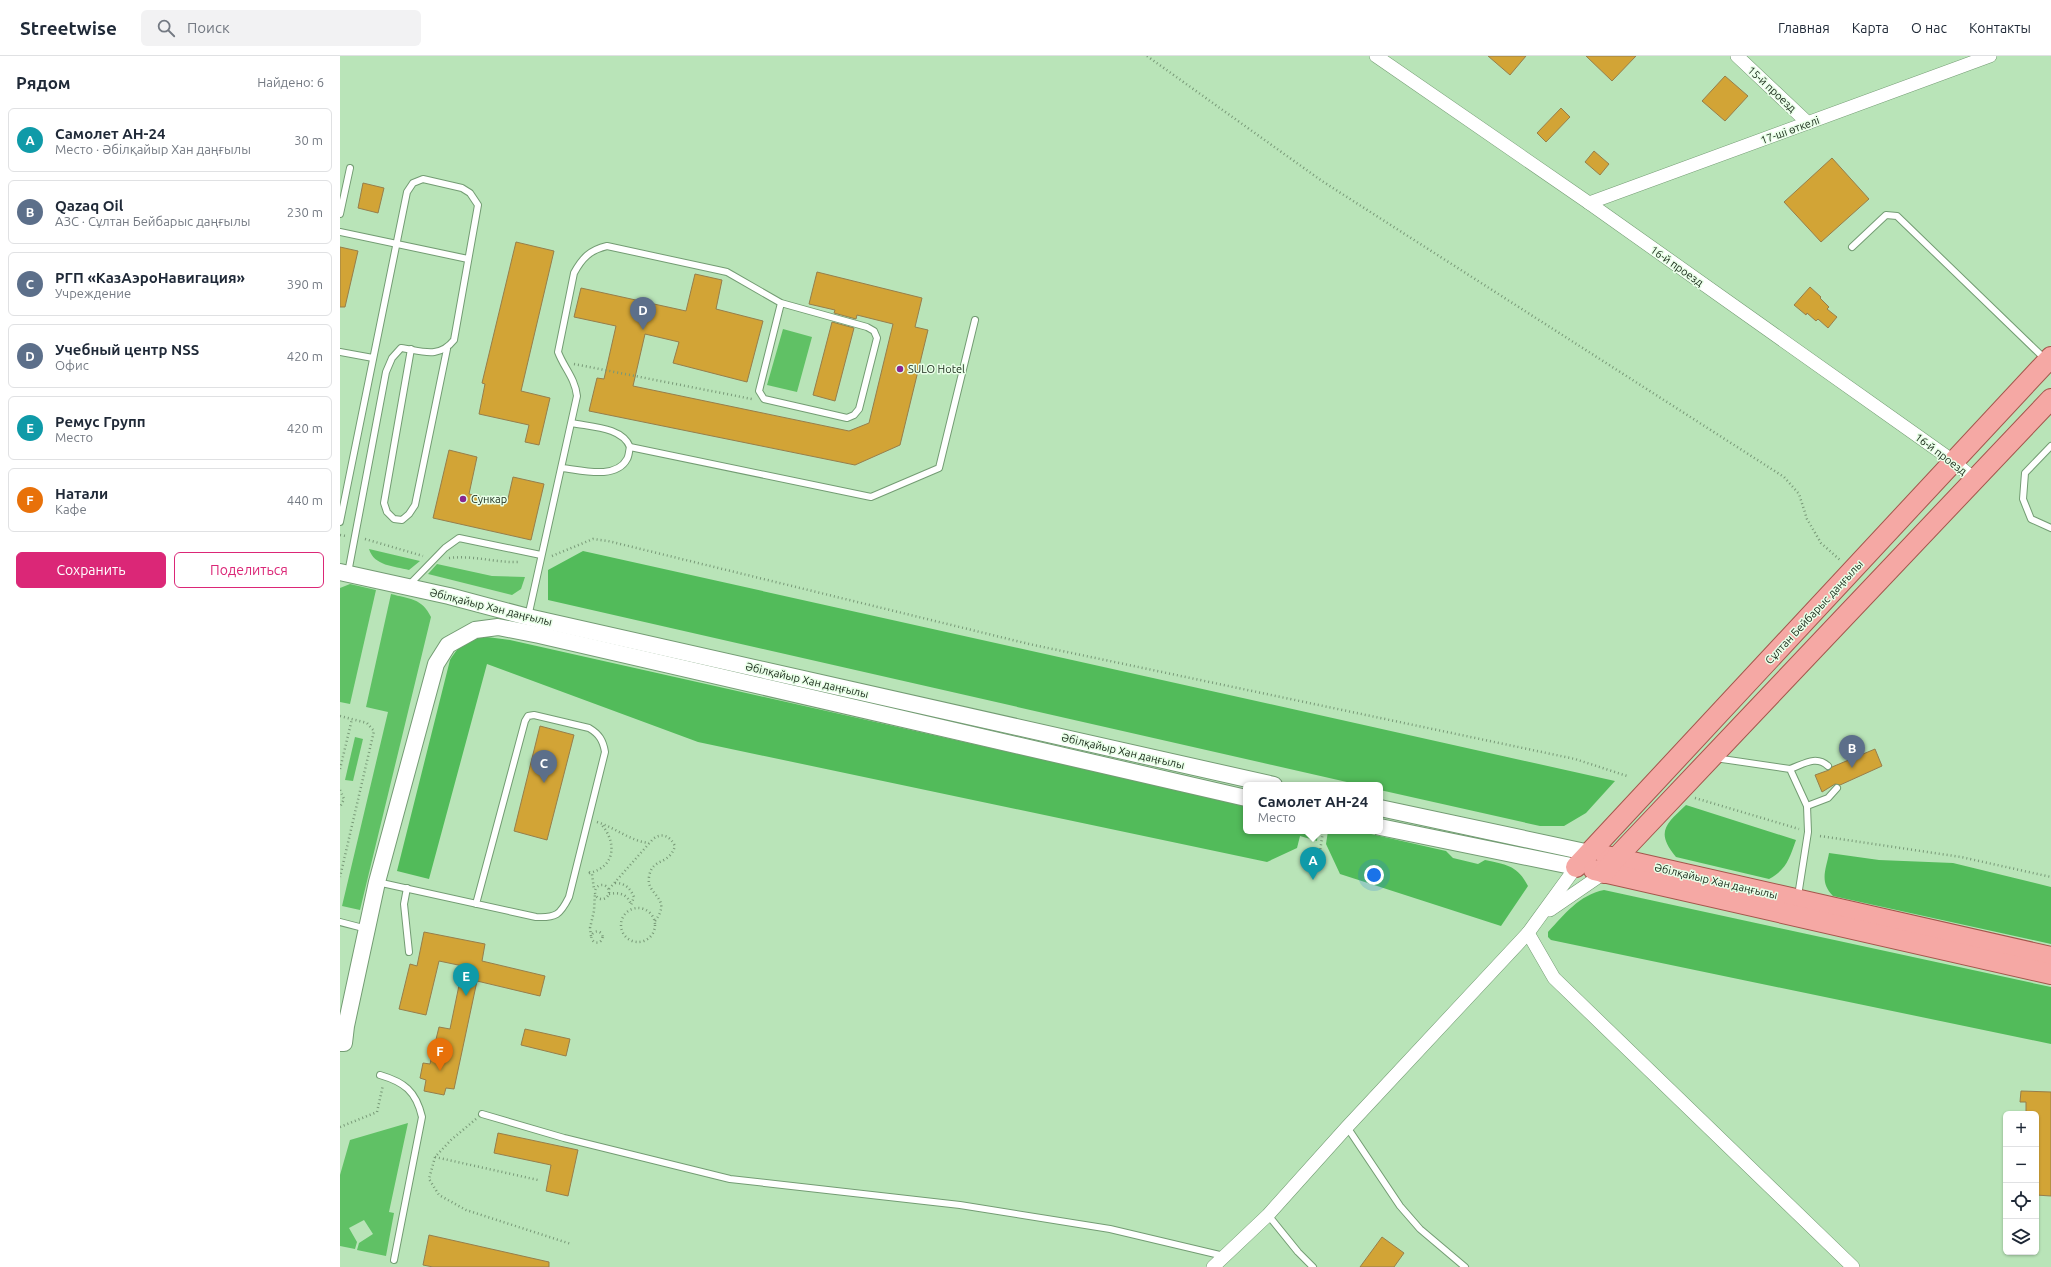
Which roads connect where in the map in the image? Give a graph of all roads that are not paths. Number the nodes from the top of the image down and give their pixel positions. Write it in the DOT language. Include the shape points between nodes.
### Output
graph roads {
  1 [pos="1376,56"];
  2 [pos="1737,56"];
  3 [pos="1990,56"];
  4 [pos="1808,123"];
  5 [pos="350,168"];
  6 [pos="1590,203"];
  7 [pos="340,214"];
  8 [pos="340,232"];
  9 [pos="396,245"];
  10 [pos="1852,247"];
  11 [pos="468,259"];
  12 [pos="781,303"];
  13 [pos="975,320"];
  14 [pos="447,349"];
  15 [pos="412,350"];
  16 [pos="340,352"];
  17 [pos="373,358"];
  18 [pos="2049,359"];
  19 [pos="2051,399"];
  20 [pos="572,423"];
  21 [pos="2051,446"];
  22 [pos="630,447"];
  23 [pos="1952,461"];
  24 [pos="562,468"];
  25 [pos="1975,480"];
  26 [pos="340,522"];
  27 [pos="2051,528"];
  28 [pos="540,558"];
  29 [pos="344,573"];
  30 [pos="407,587"];
  31 [pos="528,617"];
  32 [pos="1712,758"];
  33 [pos="1828,766"];
  34 [pos="1790,769"];
  35 [pos="1261,782"];
  36 [pos="1837,788"];
  37 [pos="1243,797"];
  38 [pos="1807,806"];
  39 [pos="1383,809"];
  40 [pos="1383,828"];
  41 [pos="1590,853"];
  42 [pos="1610,865"];
  43 [pos="1576,867"];
  44 [pos="376,882"];
  45 [pos="407,888"];
  46 [pos="1798,900"];
  47 [pos="476,904"];
  48 [pos="1542,916"];
  49 [pos="340,922"];
  50 [pos="366,929"];
  51 [pos="1528,933"];
  52 [pos="409,952"];
  53 [pos="2051,957"];
  54 [pos="2051,974"];
  55 [pos="342,1043"];
  56 [pos="382,1076"];
  57 [pos="482,1114"];
  58 [pos="1347,1127"];
  59 [pos="1268,1215"];
  60 [pos="1225,1256"];
  61 [pos="394,1260"];
  62 [pos="1213,1267"];
  63 [pos="1313,1267"];
  64 [pos="1464,1267"];
  65 [pos="1853,1267"];
  1 -- 6 [label="street, 16-й проезд"];
  2 -- 4 [label="street, 15-й проезд"];
  3 -- 4 [label="street, 17-ші өткелі"];
  4 -- 6 [label="street, 17-ші өткелі"];
  5 -- 7 [label="lane"];
  6 -- 23 [label="street, 16-й проезд"];
  8 -- 9 [label="lane"];
  9 -- 11 [label="lane"];
  9 -- 11 [label="lane" via="407,192 413,184 423,180 462,188 470,193 478,204"];
  9 -- 17 [label="lane"];
  10 -- 18 [label="lane" via="1886,215 1897,216"];
  11 -- 14 [label="lane" via="454,340"];
  12 -- 12 [label="lane" via="868,327 874,331 877,338 859,409 854,415 846,418 764,399 759,391"];
  12 -- 20 [label="lane" via="727,272 607,246 596,248 580,262 574,273 558,352 576,384 577,396"];
  13 -- 22 [label="lane" via="939,468 871,497"];
  14 -- 15 [label="lane" via="436,353"];
  14 -- 15 [label="lane" via="415,505 402,520 394,519 386,512 384,503"];
  15 -- 29 [label="lane" via="401,348 392,358 386,372"];
  16 -- 17 [label="lane"];
  17 -- 26 [label="lane"];
  18 -- 23 [label="main road, Сұлтан Бейбарыс даңғылы"];
  19 -- 25 [label="main road"];
  20 -- 22 [label="lane" via="619,433 627,439"];
  20 -- 24 [label="lane"];
  21 -- 27 [label="lane" via="2025,474 2023,498 2031,519"];
  22 -- 24 [label="lane" via="627,460 608,472"];
  23 -- 25 [label="street, 16-й проезд"];
  23 -- 41 [label="main road, Сұлтан Бейбарыс даңғылы"];
  24 -- 28 [label="lane"];
  25 -- 32 [label="main road"];
  28 -- 30 [label="lane" via="459,538 445,548"];
  28 -- 31 [label="lane"];
  29 -- 30 [label="street, Әбілқайыр Хан даңғылы"];
  30 -- 31 [label="street, Әбілқайыр Хан даңғылы"];
  31 -- 35 [label="street, Әбілқайыр Хан даңғылы"];
  32 -- 34 [label="lane"];
  32 -- 42 [label="main road"];
  33 -- 34 [label="lane" via="1822,761 1814,760"];
  34 -- 38 [label="lane"];
  36 -- 38 [label="lane" via="1828,798"];
  37 -- 44 [label="street, Әбілқайыр Хан даңғылы" via="498,627 475,630 448,645 436,664"];
  38 -- 46 [label="lane" via="1808,832"];
  39 -- 41 [label="street, Әбілқайыр Хан даңғылы"];
  40 -- 43 [label="street, Әбілқайыр Хан даңғылы"];
  41 -- 42 [label="main road, Әбілқайыр Хан даңғылы"];
  41 -- 43 [label="main road, Сұлтан Бейбарыс даңғылы"];
  42 -- 43 [label="main road, Әбілқайыр Хан даңғылы"];
  42 -- 46 [label="main road, Әбілқайыр Хан даңғылы"];
  42 -- 48 [label="street"];
  42 -- 54 [label="main road, Әбілқайыр Хан даңғылы"];
  43 -- 48 [label="street"];
  44 -- 45 [label="lane"];
  44 -- 50 [label="street"];
  45 -- 47 [label="lane"];
  45 -- 52 [label="lane" via="404,904"];
  46 -- 53 [label="main road, Әбілқайыр Хан даңғылы"];
  47 -- 47 [label="lane" via="536,917 551,917 560,913 567,902 578,866 605,752 604,742 596,732 589,728 534,715 528,716 524,721"];
  48 -- 51 [label="street"];
  49 -- 50 [label="lane"];
  50 -- 55 [label="street"];
  51 -- 58 [label="street"];
  51 -- 65 [label="street" via="1554,978"];
  56 -- 61 [label="lane" via="405,1086 419,1105 422,1117"];
  57 -- 60 [label="lane" via="564,1138 730,1179 960,1205 1110,1229"];
  58 -- 59 [label="street"];
  58 -- 64 [label="lane" via="1400,1206 1420,1229"];
  59 -- 60 [label="street"];
  59 -- 63 [label="lane"];
  60 -- 62 [label="street"];
}
